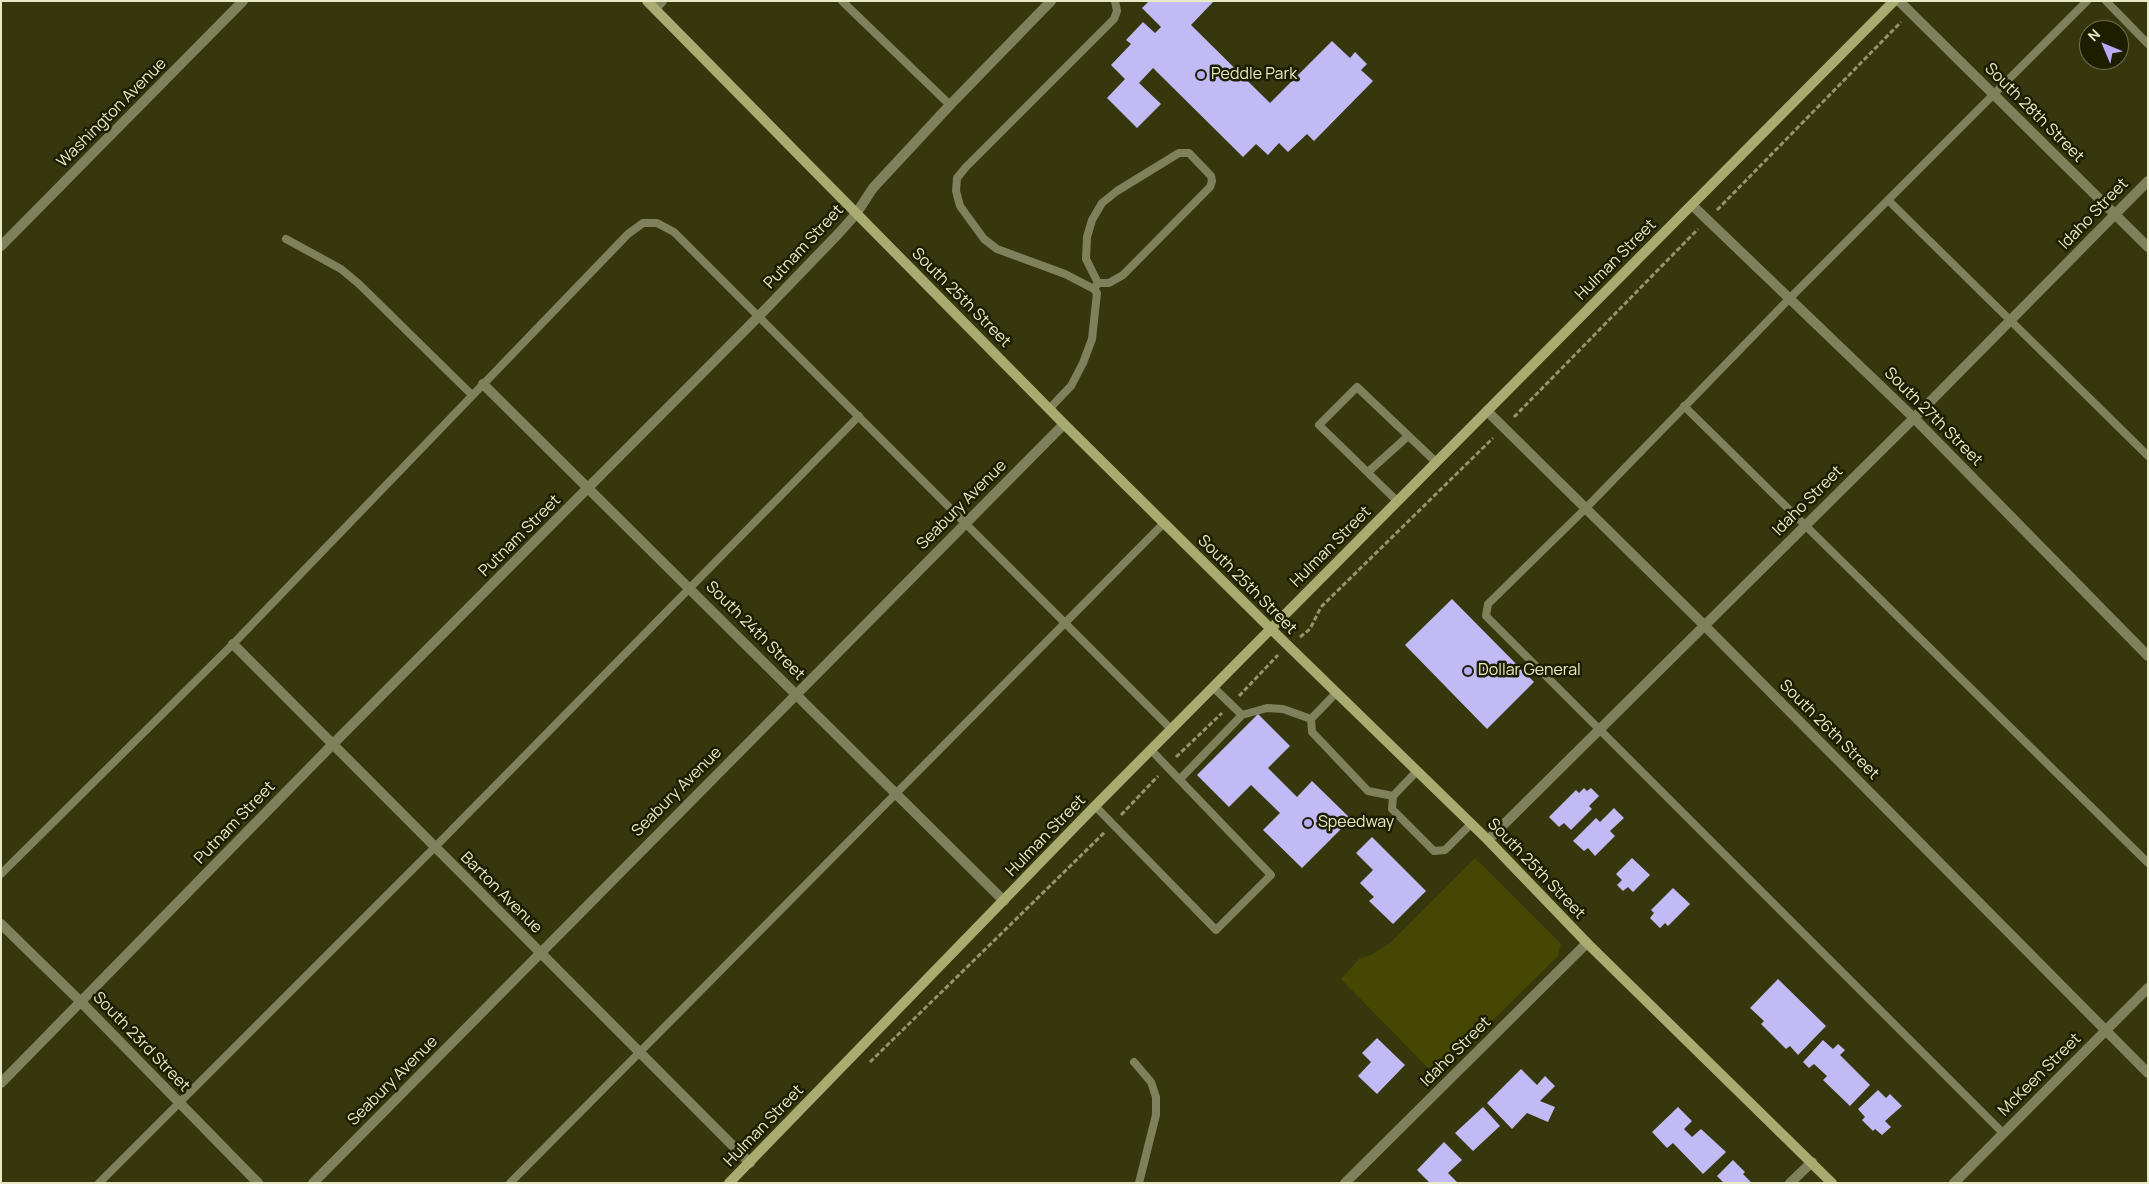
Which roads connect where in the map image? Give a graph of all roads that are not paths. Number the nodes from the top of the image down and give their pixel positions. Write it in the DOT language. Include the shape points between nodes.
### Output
graph roads {
  1 [pos="243,1"];
  2 [pos="842,1"];
  3 [pos="856,1"];
  4 [pos="1051,1"];
  5 [pos="1115,1"];
  6 [pos="1894,1"];
  7 [pos="1899,1"];
  8 [pos="2087,1"];
  9 [pos="2106,1"];
  10 [pos="655,4"];
  11 [pos="849,8"];
  12 [pos="2148,44"];
  13 [pos="1994,94"];
  14 [pos="950,105"];
  15 [pos="2148,181"];
  16 [pos="1888,200"];
  17 [pos="1692,205"];
  18 [pos="856,214"];
  19 [pos="2115,215"];
  20 [pos="286,239"];
  21 [pos="1,246"];
  22 [pos="2148,247"];
  23 [pos="1096,286"];
  24 [pos="1789,299"];
  25 [pos="759,316"];
  26 [pos="2010,321"];
  27 [pos="483,384"];
  28 [pos="472,395"];
  29 [pos="1684,406"];
  30 [pos="1049,408"];
  31 [pos="1487,411"];
  32 [pos="859,416"];
  33 [pos="1914,418"];
  34 [pos="1064,424"];
  35 [pos="1407,437"];
  36 [pos="2148,456"];
  37 [pos="1436,462"];
  38 [pos="1368,472"];
  39 [pos="589,488"];
  40 [pos="1397,502"];
  41 [pos="1586,508"];
  42 [pos="965,523"];
  43 [pos="1164,523"];
  44 [pos="1805,525"];
  45 [pos="690,588"];
  46 [pos="1065,624"];
  47 [pos="1704,625"];
  48 [pos="1271,629"];
  49 [pos="233,644"];
  50 [pos="2148,656"];
  51 [pos="1213,687"];
  52 [pos="797,693"];
  53 [pos="1336,693"];
  54 [pos="1242,715"];
  55 [pos="1311,718"];
  56 [pos="1171,729"];
  57 [pos="1599,730"];
  58 [pos="334,744"];
  59 [pos="1151,750"];
  60 [pos="1416,771"];
  61 [pos="1180,779"];
  62 [pos="896,793"];
  63 [pos="1393,796"];
  64 [pos="1095,806"];
  65 [pos="1471,824"];
  66 [pos="1488,840"];
  67 [pos="435,847"];
  68 [pos="2148,863"];
  69 [pos="1,874"];
  70 [pos="1004,901"];
  71 [pos="1,924"];
  72 [pos="1587,942"];
  73 [pos="539,953"];
  74 [pos="2148,988"];
  75 [pos="81,1002"];
  76 [pos="2105,1031"];
  77 [pos="638,1052"];
  78 [pos="1134,1062"];
  79 [pos="2148,1073"];
  80 [pos="1,1083"];
  81 [pos="178,1101"];
  82 [pos="2003,1133"];
  83 [pos="1812,1162"];
  84 [pos="750,1163"];
  85 [pos="99,1183"];
  86 [pos="258,1183"];
  87 [pos="313,1183"];
  88 [pos="510,1183"];
  89 [pos="730,1183"];
  90 [pos="1138,1183"];
  91 [pos="1345,1183"];
  92 [pos="1790,1183"];
  93 [pos="1832,1183"];
  94 [pos="1954,1183"];
  1 -- 21 [label="street, Washington Avenue"];
  2 -- 11 [label="lane"];
  3 -- 11 [label="lane"];
  4 -- 14 [label="street, Putnam Street"];
  5 -- 23 [label="lane" via="1117,11 1114,19 966,167 957,178 956,191 960,206 984,239 997,249"];
  6 -- 17 [label="main road, Hulman Street"];
  7 -- 13 [label="street, South 28th Street"];
  8 -- 13 [label="lane"];
  9 -- 12 [label="lane"];
  10 -- 18 [label="main road, South 25th Street"];
  11 -- 14 [label="lane"];
  13 -- 16 [label="lane"];
  13 -- 19 [label="street, South 28th Street"];
  14 -- 18 [label="street, Putnam Street" via="873,188"];
  15 -- 19 [label="street, Idaho Street"];
  16 -- 24 [label="lane"];
  16 -- 26 [label="lane"];
  17 -- 24 [label="street, South 27th Street"];
  17 -- 31 [label="main road, Hulman Street"];
  18 -- 25 [label="street, Putnam Street"];
  18 -- 30 [label="main road, South 25th Street"];
  19 -- 22 [label="street, South 28th Street"];
  19 -- 26 [label="street, Idaho Street"];
  20 -- 28 [label="lane" via="341,269 359,284"];
  23 -- 23 [label="lane" via="1086,260 1086,249 1092,220 1102,203 1179,154 1189,153 1211,176 1210,186 1123,275 1110,283"];
  23 -- 30 [label="lane" via="1092,339 1083,364 1070,386"];
  24 -- 29 [label="lane"];
  24 -- 33 [label="street, South 27th Street"];
  25 -- 27 [label="lane" via="674,232 657,223 643,223 628,234"];
  25 -- 32 [label="lane"];
  25 -- 39 [label="street, Putnam Street"];
  26 -- 33 [label="street, Idaho Street"];
  26 -- 36 [label="lane"];
  27 -- 28 [label="lane"];
  27 -- 39 [label="street, South 24th Street"];
  28 -- 49 [label="lane"];
  29 -- 41 [label="lane"];
  29 -- 44 [label="lane"];
  30 -- 34 [label="main road, South 25th Street"];
  31 -- 37 [label="main road, Hulman Street"];
  31 -- 41 [label="street, South 26th Street"];
  32 -- 42 [label="lane"];
  32 -- 45 [label="lane"];
  33 -- 44 [label="street, Idaho Street"];
  33 -- 50 [label="street, South 27th Street"];
  34 -- 42 [label="street, Seabury Avenue"];
  34 -- 43 [label="main road, South 25th Street"];
  35 -- 37 [label="lane"];
  35 -- 38 [label="lane"];
  35 -- 38 [label="lane" via="1357,387 1319,425"];
  37 -- 40 [label="main road, Hulman Street"];
  38 -- 40 [label="lane"];
  39 -- 45 [label="street, South 24th Street"];
  39 -- 58 [label="street, Putnam Street"];
  40 -- 48 [label="main road, Hulman Street"];
  41 -- 47 [label="street, South 26th Street"];
  41 -- 57 [label="lane" via="1488,604 1486,616"];
  42 -- 46 [label="lane"];
  42 -- 52 [label="street, Seabury Avenue"];
  43 -- 46 [label="lane"];
  43 -- 48 [label="main road, South 25th Street"];
  44 -- 47 [label="street, Idaho Street"];
  44 -- 68 [label="lane"];
  45 -- 52 [label="street, South 24th Street"];
  45 -- 67 [label="lane"];
  46 -- 56 [label="lane"];
  46 -- 62 [label="lane"];
  47 -- 57 [label="street, Idaho Street"];
  47 -- 76 [label="street, South 26th Street"];
  48 -- 51 [label="main road, Hulman Street"];
  48 -- 53 [label="main road, South 25th Street"];
  49 -- 58 [label="street, Barton Avenue"];
  49 -- 69 [label="lane"];
  51 -- 54 [label="lane"];
  51 -- 56 [label="main road, Hulman Street"];
  52 -- 62 [label="street, South 24th Street"];
  52 -- 73 [label="street, Seabury Avenue"];
  53 -- 55 [label="lane"];
  53 -- 60 [label="main road, South 25th Street"];
  54 -- 55 [label="lane" via="1267,708 1283,709"];
  54 -- 61 [label="lane"];
  55 -- 63 [label="lane" via="1312,732 1368,791"];
  56 -- 59 [label="main road, Hulman Street"];
  57 -- 66 [label="street, Idaho Street"];
  57 -- 82 [label="lane"];
  58 -- 67 [label="street, Barton Avenue"];
  58 -- 75 [label="street, Putnam Street"];
  59 -- 61 [label="lane"];
  59 -- 64 [label="main road, Hulman Street"];
  60 -- 63 [label="lane"];
  60 -- 65 [label="main road, South 25th Street"];
  61 -- 64 [label="lane" via="1271,874 1216,930"];
  62 -- 70 [label="street, South 24th Street"];
  62 -- 77 [label="lane"];
  63 -- 65 [label="lane" via="1392,809 1434,851 1445,850"];
  64 -- 70 [label="main road, Hulman Street"];
  65 -- 66 [label="main road, South 25th Street"];
  66 -- 72 [label="main road, South 25th Street"];
  67 -- 73 [label="street, Barton Avenue"];
  67 -- 81 [label="lane"];
  70 -- 84 [label="main road, Hulman Street"];
  71 -- 75 [label="street, South 23rd Street"];
  72 -- 83 [label="main road, South 25th Street"];
  72 -- 91 [label="street, Idaho Street"];
  73 -- 77 [label="street, Barton Avenue"];
  73 -- 87 [label="street, Seabury Avenue"];
  74 -- 76 [label="street, McKeen Street"];
  75 -- 80 [label="street, Putnam Street"];
  75 -- 81 [label="street, South 23rd Street"];
  76 -- 79 [label="street, South 26th Street"];
  76 -- 82 [label="street, McKeen Street"];
  77 -- 84 [label="street, Barton Avenue"];
  77 -- 88 [label="lane"];
  78 -- 90 [label="lane" via="1151,1082 1156,1097 1156,1116"];
  81 -- 85 [label="lane"];
  81 -- 86 [label="street, South 23rd Street"];
  82 -- 94 [label="street, McKeen Street"];
  83 -- 92 [label="street"];
  83 -- 93 [label="main road, South 25th Street"];
  84 -- 89 [label="main road, Hulman Street"];
}
